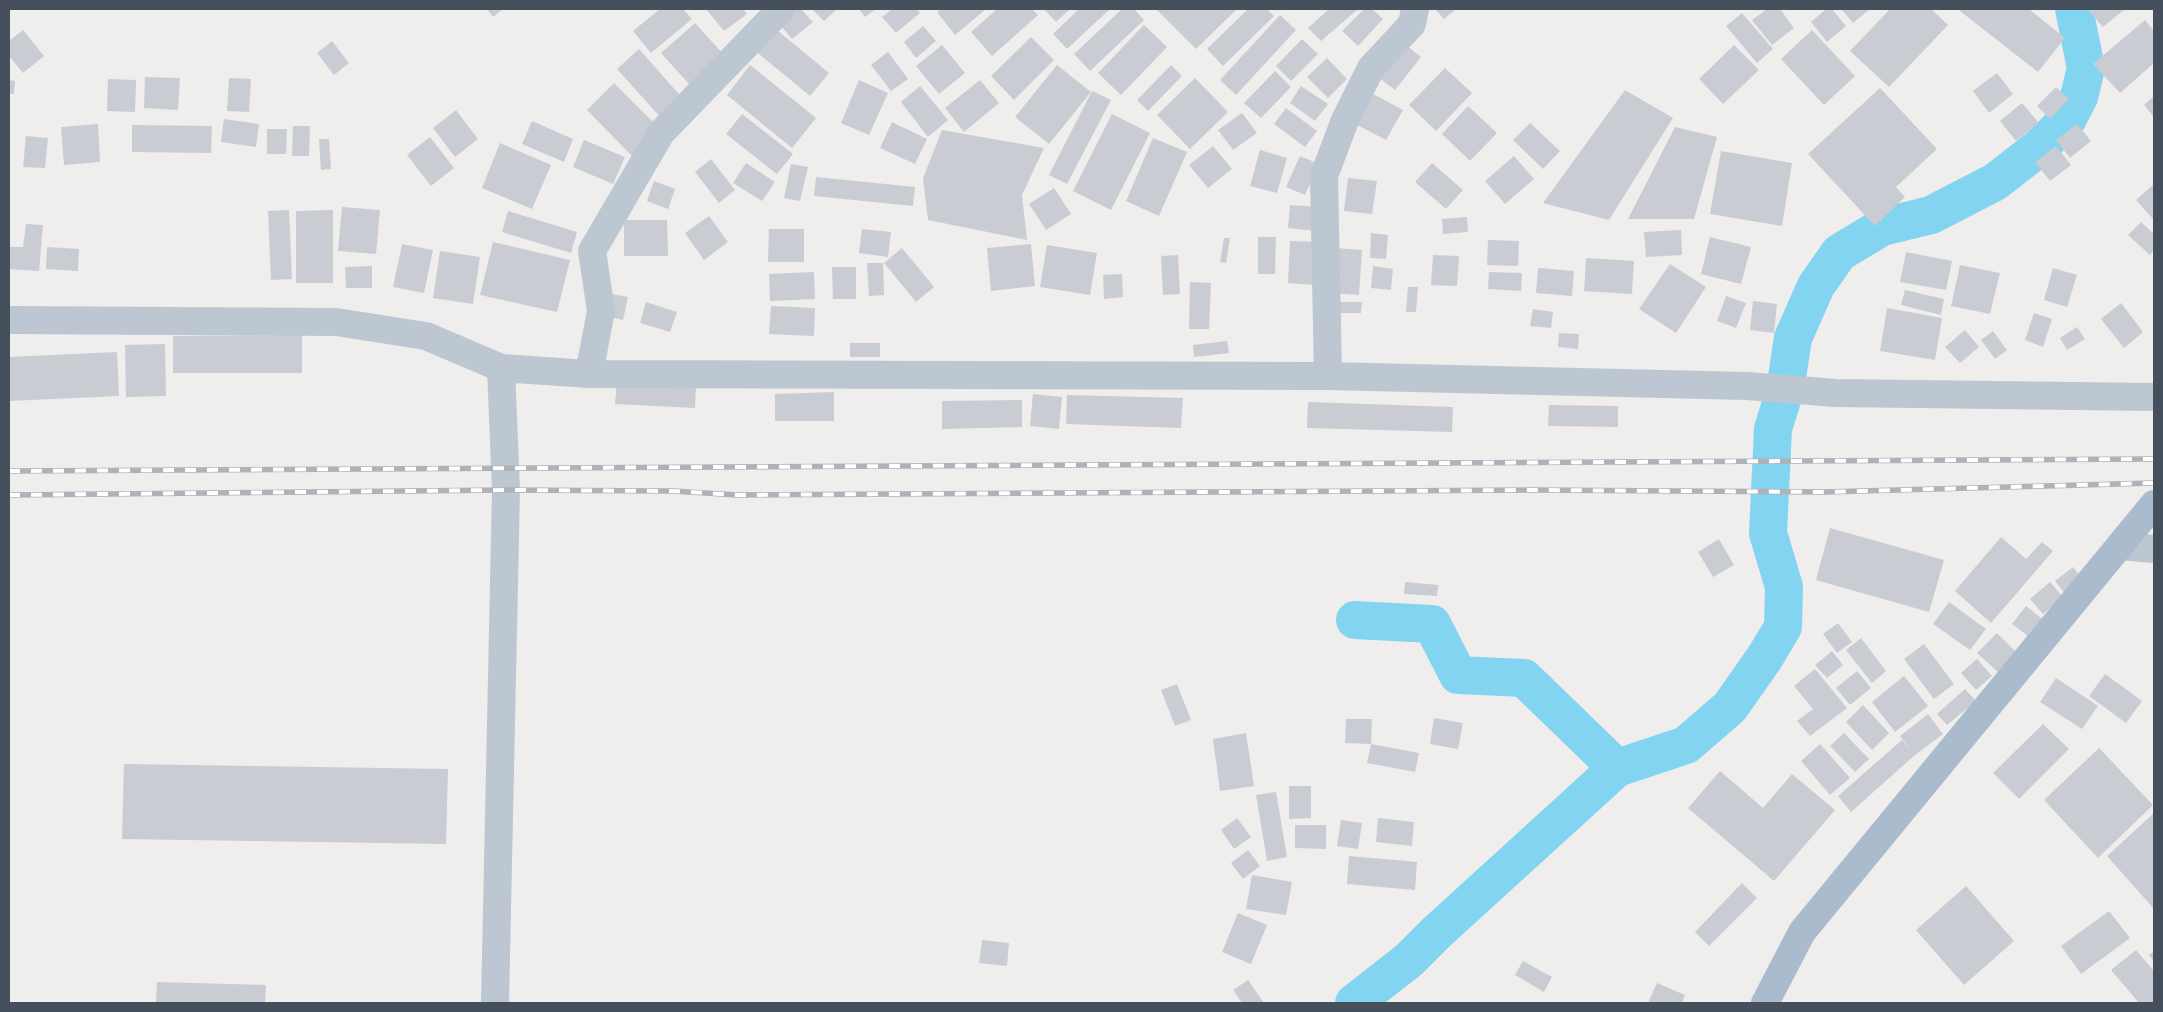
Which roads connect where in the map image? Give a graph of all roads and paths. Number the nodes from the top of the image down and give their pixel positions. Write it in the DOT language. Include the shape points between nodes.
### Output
graph roads {
  1 [pos="781,9"];
  2 [pos="1415,9"];
  3 [pos="9,320"];
  4 [pos="500,368"];
  5 [pos="589,374"];
  6 [pos="1328,376"];
  7 [pos="2154,397"];
  8 [pos="2154,504"];
  9 [pos="2120,546"];
  10 [pos="2154,549"];
  11 [pos="495,1003"];
  12 [pos="1764,1003"];
  1 -- 5 [label="street" via="661,133 592,251 601,311"];
  2 -- 6 [label="street" via="1412,24 1371,68 1345,120 1324,176"];
  3 -- 4 [label="street" via="336,322 426,336"];
  4 -- 5 [label="street"];
  4 -- 11 [label="street" via="506,490"];
  5 -- 6 [label="street"];
  6 -- 7 [label="street" via="1747,386 1836,393"];
  8 -- 9 [label="main road"];
  9 -- 10 [label="street"];
  9 -- 12 [label="main road" via="1802,932"];
}
